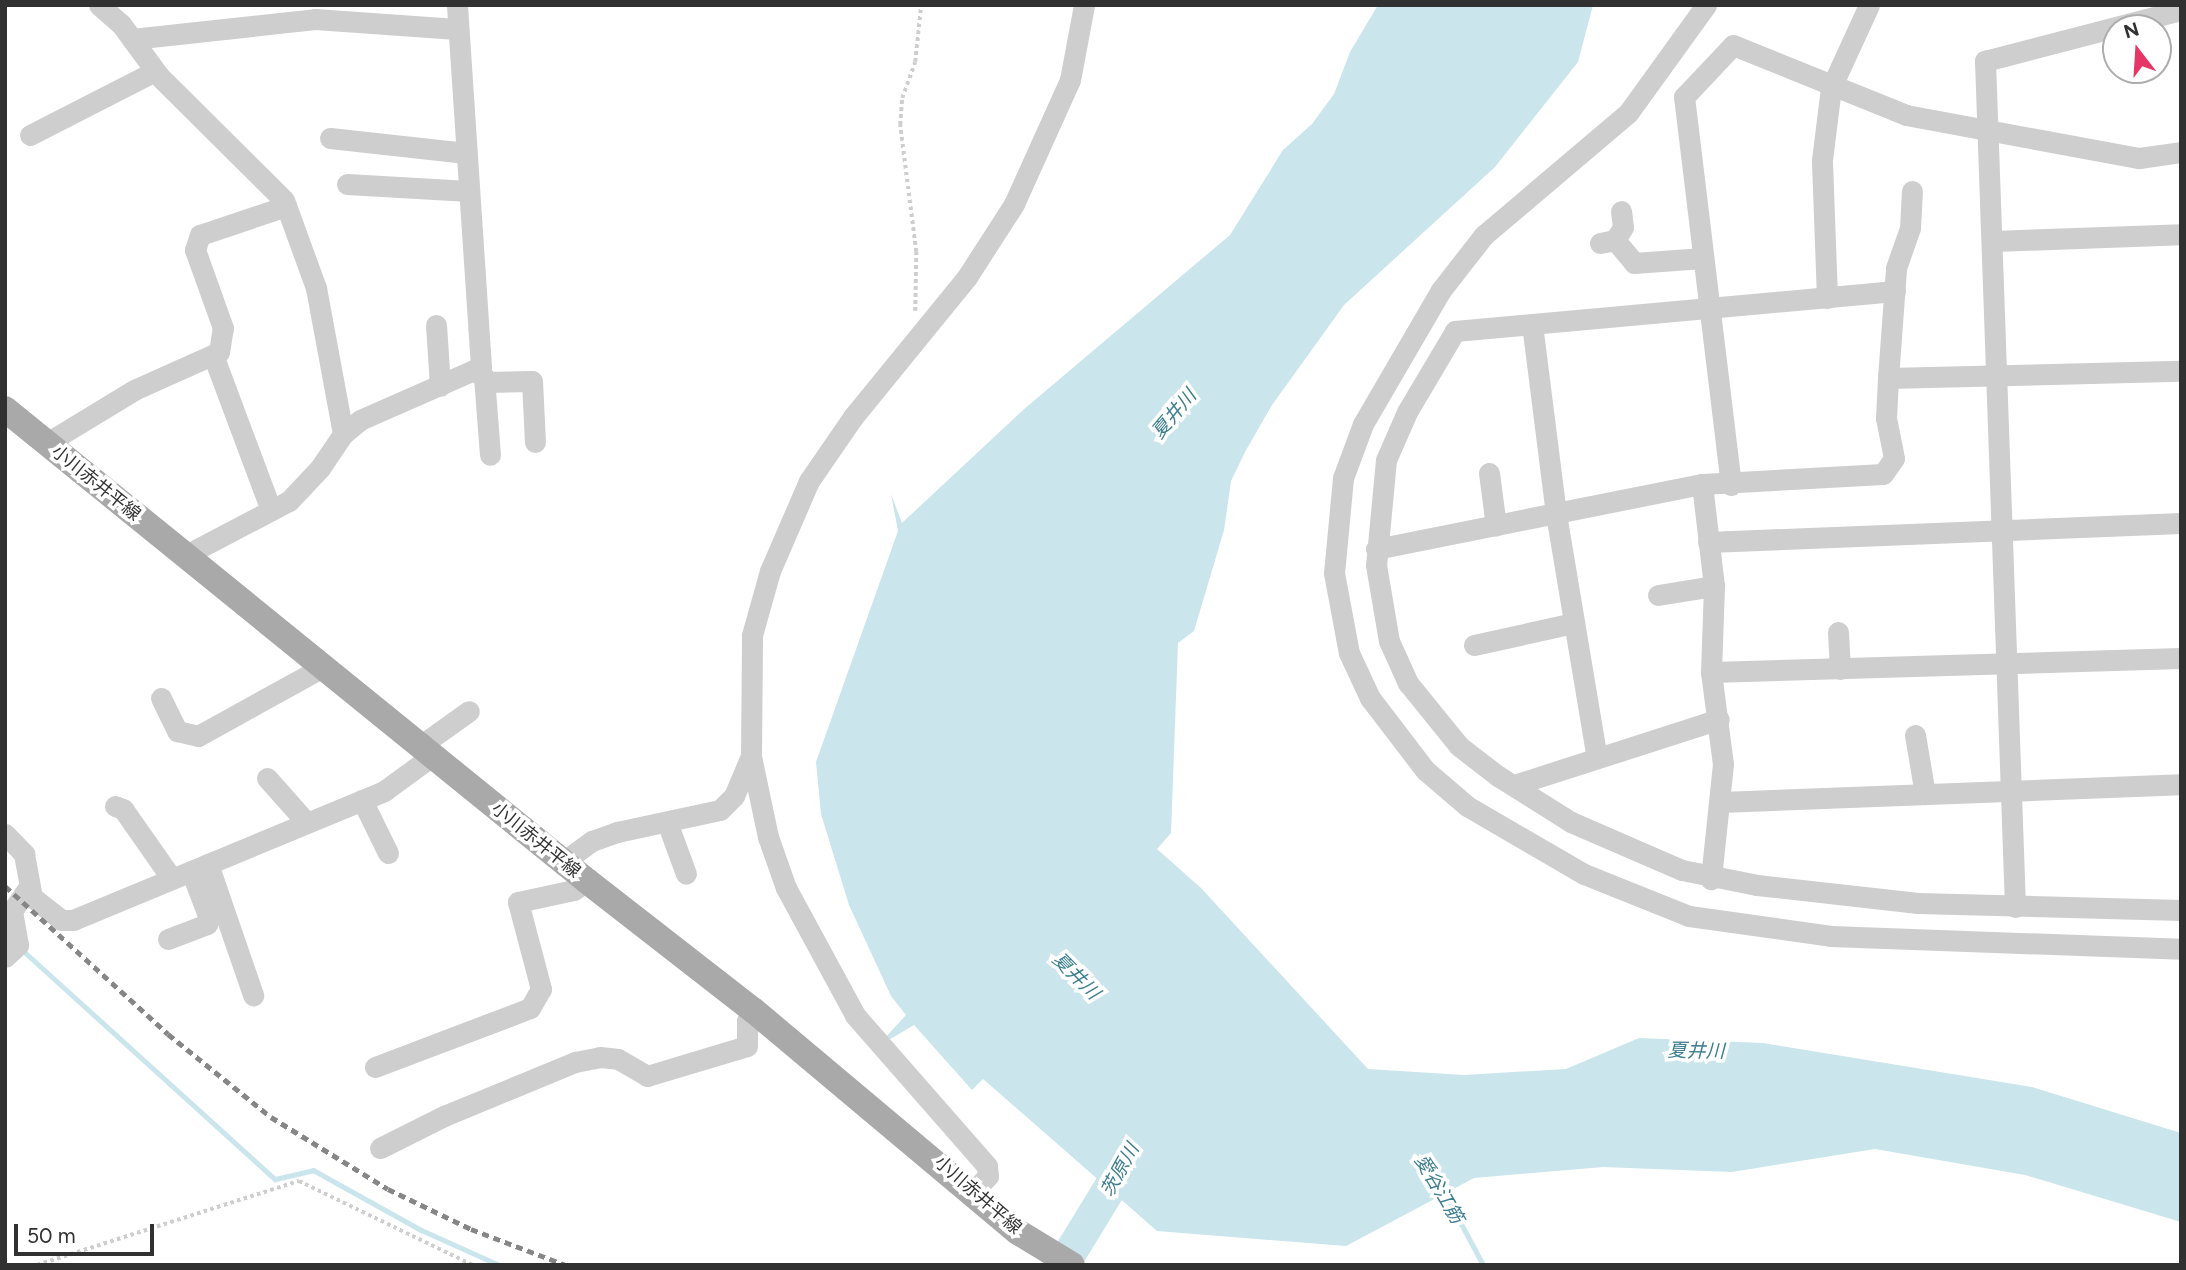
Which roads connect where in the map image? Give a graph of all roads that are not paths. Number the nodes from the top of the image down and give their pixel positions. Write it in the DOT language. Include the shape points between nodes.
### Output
graph roads {
  1 [pos="99,5"];
  2 [pos="457,5"];
  3 [pos="1084,5"];
  4 [pos="1706,5"];
  5 [pos="1869,5"];
  6 [pos="2181,9"];
  7 [pos="457,29"];
  8 [pos="132,39"];
  9 [pos="155,71"];
  10 [pos="1831,88"];
  11 [pos="1989,133"];
  12 [pos="30,135"];
  13 [pos="330,138"];
  14 [pos="2181,152"];
  15 [pos="466,153"];
  16 [pos="347,184"];
  17 [pos="469,191"];
  18 [pos="1912,191"];
  19 [pos="286,206"];
  20 [pos="1621,211"];
  21 [pos="2181,234"];
  22 [pos="1994,241"];
  23 [pos="1703,258"];
  24 [pos="1895,291"];
  25 [pos="1827,298"];
  26 [pos="1709,309"];
  27 [pos="1532,324"];
  28 [pos="436,325"];
  29 [pos="213,355"];
  30 [pos="2181,371"];
  31 [pos="480,377"];
  32 [pos="1999,377"];
  33 [pos="1888,378"];
  34 [pos="440,386"];
  35 [pos="5,409"];
  36 [pos="343,434"];
  37 [pos="535,442"];
  38 [pos="47,443"];
  39 [pos="490,455"];
  40 [pos="1489,473"];
  41 [pos="1702,484"];
  42 [pos="1731,485"];
  43 [pos="271,510"];
  44 [pos="1556,514"];
  45 [pos="2181,523"];
  46 [pos="1496,526"];
  47 [pos="2002,531"];
  48 [pos="1708,542"];
  49 [pos="1376,549"];
  50 [pos="186,555"];
  51 [pos="1714,586"];
  52 [pos="1658,595"];
  53 [pos="1574,623"];
  54 [pos="1838,632"];
  55 [pos="1474,645"];
  56 [pos="2181,657"];
  57 [pos="2004,664"];
  58 [pos="323,667"];
  59 [pos="1840,669"];
  60 [pos="1711,673"];
  61 [pos="161,698"];
  62 [pos="470,711"];
  63 [pos="1719,719"];
  64 [pos="1915,735"];
  65 [pos="426,750"];
  66 [pos="751,756"];
  67 [pos="1597,758"];
  68 [pos="267,778"];
  69 [pos="2181,784"];
  70 [pos="1514,785"];
  71 [pos="2012,790"];
  72 [pos="1926,794"];
  73 [pos="362,800"];
  74 [pos="1721,802"];
  75 [pos="115,806"];
  76 [pos="306,822"];
  77 [pos="667,822"];
  78 [pos="5,834"];
  79 [pos="388,853"];
  80 [pos="563,862"];
  81 [pos="190,871"];
  82 [pos="686,874"];
  83 [pos="1711,879"];
  84 [pos="587,881"];
  85 [pos="29,887"];
  86 [pos="2015,908"];
  87 [pos="2181,910"];
  88 [pos="168,939"];
  89 [pos="2181,948"];
  90 [pos="12,950"];
  91 [pos="253,995"];
  92 [pos="753,1010"];
  93 [pos="375,1067"];
  94 [pos="380,1148"];
  95 [pos="979,1198"];
  96 [pos="1072,1265"];
  1 -- 8 [label="street"];
  2 -- 7 [label="street"];
  3 -- 66 [label="street" via="1070,80 1037,159 990,246 852,417 809,481 770,571 752,635"];
  4 -- 89 [label="street" via="1628,113 1484,235 1441,290 1363,424 1343,478 1334,573 1349,653 1370,698 1424,770 1466,806 1584,874 1689,916 1831,936"];
  5 -- 10 [label="street"];
  6 -- 11 [label="street" via="1984,61"];
  7 -- 8 [label="street" via="315,19"];
  7 -- 15 [label="street"];
  8 -- 9 [label="street"];
  9 -- 12 [label="street"];
  9 -- 19 [label="street" via="260,172"];
  10 -- 11 [label="street" via="1906,115"];
  10 -- 23 [label="street" via="1733,45 1684,97"];
  10 -- 25 [label="street" via="1822,160"];
  11 -- 14 [label="street" via="2139,158"];
  11 -- 22 [label="street"];
  13 -- 15 [label="street"];
  15 -- 17 [label="street"];
  16 -- 17 [label="street"];
  17 -- 31 [label="street"];
  18 -- 24 [label="street" via="1910,228 1898,251"];
  19 -- 29 [label="street" via="200,235 195,250 223,328 222,347"];
  19 -- 36 [label="street" via="316,288"];
  20 -- 23 [label="street" via="1623,228 1608,242 1634,263"];
  21 -- 22 [label="street"];
  22 -- 32 [label="street"];
  23 -- 26 [label="street"];
  24 -- 25 [label="street"];
  24 -- 33 [label="street"];
  25 -- 26 [label="street"];
  26 -- 27 [label="street"];
  26 -- 42 [label="street"];
  27 -- 44 [label="street"];
  27 -- 49 [label="street" via="1455,331 1407,412 1387,460"];
  28 -- 34 [label="street"];
  29 -- 38 [label="street" via="163,375"];
  29 -- 43 [label="street"];
  30 -- 32 [label="street"];
  31 -- 34 [label="street"];
  31 -- 37 [label="street" via="532,381"];
  31 -- 39 [label="street"];
  32 -- 33 [label="street"];
  32 -- 47 [label="street"];
  33 -- 42 [label="street" via="1886,418 1894,458 1883,474"];
  34 -- 36 [label="street" via="383,408"];
  35 -- 38 [label="main road, 小川赤井平線"];
  36 -- 43 [label="street" via="301,490"];
  38 -- 50 [label="main road, 小川赤井平線"];
  40 -- 46 [label="street"];
  41 -- 42 [label="street"];
  41 -- 44 [label="street"];
  41 -- 48 [label="street"];
  43 -- 50 [label="street"];
  44 -- 46 [label="street"];
  44 -- 53 [label="street"];
  45 -- 47 [label="street"];
  46 -- 49 [label="street"];
  47 -- 48 [label="street"];
  47 -- 57 [label="street"];
  48 -- 51 [label="street"];
  49 -- 70 [label="street" via="1389,640 1408,683 1459,746"];
  50 -- 58 [label="main road, 小川赤井平線"];
  51 -- 52 [label="street"];
  51 -- 60 [label="street"];
  53 -- 55 [label="street"];
  53 -- 67 [label="street"];
  54 -- 59 [label="street"];
  56 -- 57 [label="street"];
  57 -- 59 [label="street"];
  57 -- 71 [label="street"];
  58 -- 61 [label="street" via="198,736 177,731"];
  58 -- 65 [label="main road, 小川赤井平線"];
  59 -- 60 [label="street"];
  60 -- 63 [label="street"];
  62 -- 65 [label="street"];
  63 -- 67 [label="street"];
  63 -- 74 [label="street"];
  64 -- 72 [label="street"];
  65 -- 73 [label="street" via="395,785"];
  65 -- 80 [label="main road, 小川赤井平線"];
  66 -- 77 [label="street" via="725,807"];
  66 -- 95 [label="street" via="768,837 813,945 855,1015 987,1166"];
  67 -- 70 [label="street"];
  68 -- 76 [label="street"];
  69 -- 71 [label="street"];
  70 -- 83 [label="street" via="1606,839"];
  71 -- 72 [label="street"];
  71 -- 86 [label="street"];
  72 -- 74 [label="street"];
  73 -- 76 [label="street"];
  73 -- 79 [label="street"];
  74 -- 83 [label="street"];
  75 -- 81 [label="street" via="123,808"];
  76 -- 81 [label="street"];
  77 -- 80 [label="street" via="604,836"];
  77 -- 82 [label="street"];
  78 -- 85 [label="street" via="24,853"];
  80 -- 84 [label="main road, 小川赤井平線"];
  81 -- 85 [label="street" via="66,921 32,897"];
  81 -- 88 [label="street" via="209,918 206,924"];
  81 -- 91 [label="street"];
  83 -- 86 [label="street" via="1918,903"];
  84 -- 92 [label="main road, 小川赤井平線"];
  84 -- 93 [label="street" via="574,890 519,902 541,989 530,1008"];
  85 -- 90 [label="street" via="12,911"];
  86 -- 87 [label="street"];
  92 -- 94 [label="street" via="747,1021 747,1046 647,1076 618,1059 575,1062"];
  92 -- 95 [label="main road, 小川赤井平線"];
  95 -- 96 [label="main road, 小川赤井平線" via="1018,1232"];
}
